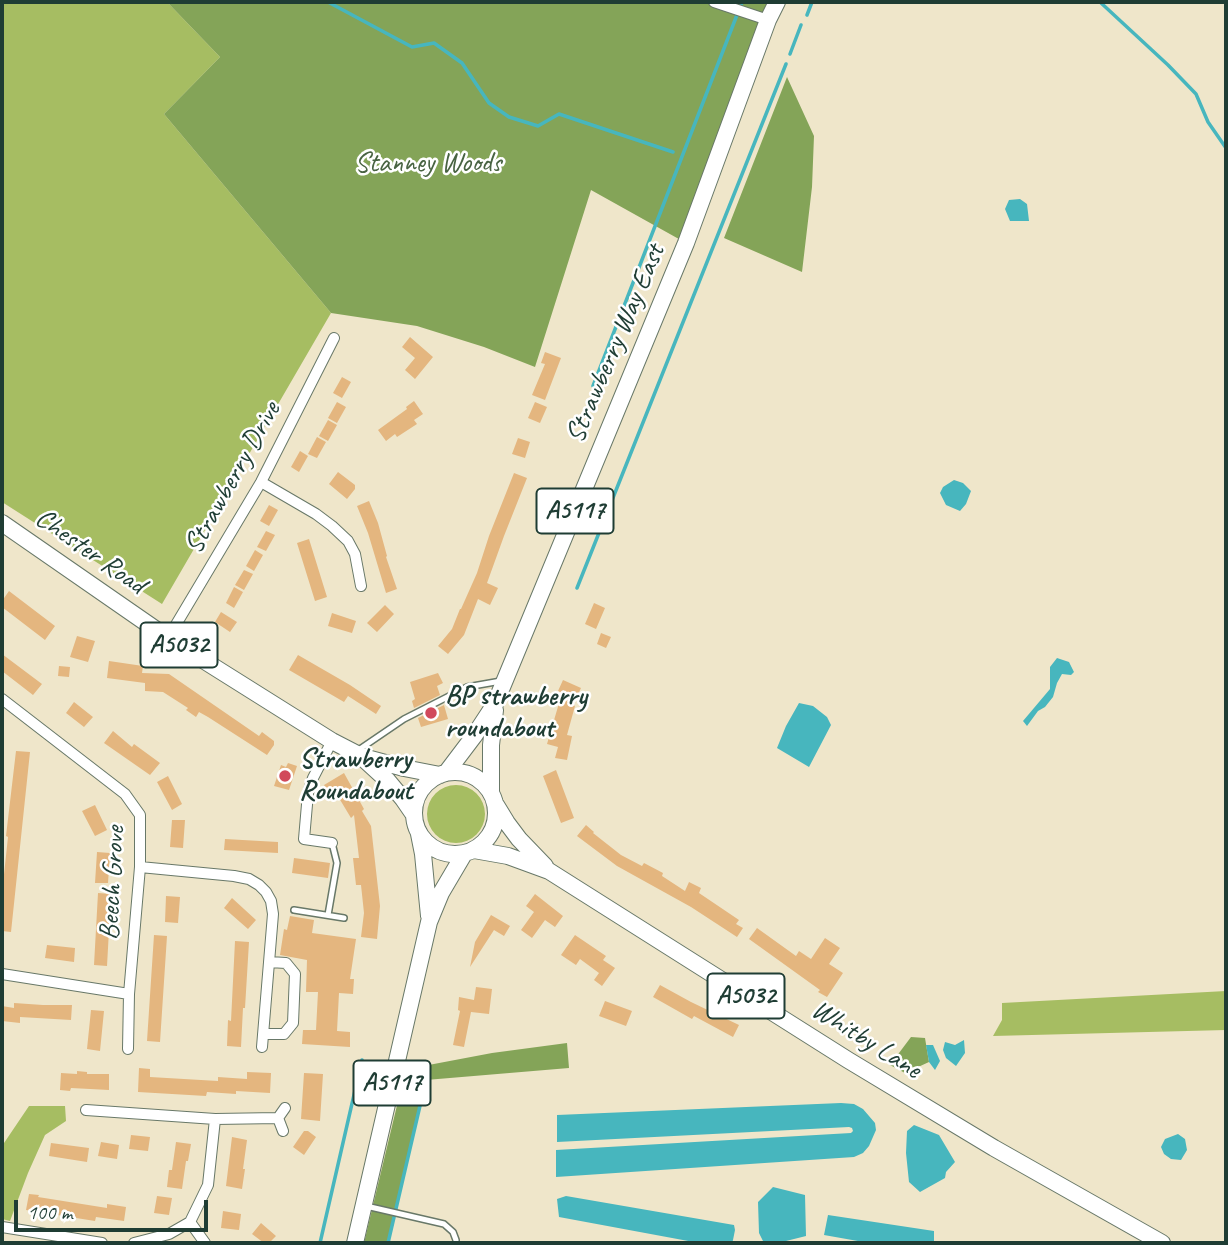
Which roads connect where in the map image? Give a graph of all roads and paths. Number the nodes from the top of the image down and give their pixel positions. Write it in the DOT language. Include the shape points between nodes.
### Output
graph roads {
  1 [pos="714,2"];
  2 [pos="777,2"];
  3 [pos="768,20"];
  4 [pos="334,338"];
  5 [pos="261,482"];
  6 [pos="2,523"];
  7 [pos="361,586"];
  8 [pos="168,638"];
  9 [pos="505,680"];
  10 [pos="2,699"];
  11 [pos="495,704"];
  12 [pos="332,741"];
  13 [pos="359,755"];
  14 [pos="443,774"];
  15 [pos="493,798"];
  16 [pos="414,815"];
  17 [pos="418,831"];
  18 [pos="332,843"];
  19 [pos="469,852"];
  20 [pos="140,867"];
  21 [pos="549,871"];
  22 [pos="294,910"];
  23 [pos="328,915"];
  24 [pos="344,918"];
  25 [pos="429,922"];
  26 [pos="269,962"];
  27 [pos="2,974"];
  28 [pos="128,994"];
  29 [pos="263,1034"];
  30 [pos="262,1047"];
  31 [pos="128,1049"];
  32 [pos="285,1108"];
  33 [pos="86,1110"];
  34 [pos="278,1118"];
  35 [pos="215,1119"];
  36 [pos="283,1131"];
  37 [pos="363,1206"];
  38 [pos="190,1222"];
  39 [pos="2,1227"];
  40 [pos="81,1241"];
  41 [pos="102,1243"];
  42 [pos="134,1243"];
  43 [pos="205,1243"];
  44 [pos="355,1243"];
  45 [pos="456,1243"];
  46 [pos="1161,1243"];
  1 -- 3 [label="street"];
  2 -- 3 [label="main road, Strawberry Way East / A5117"];
  3 -- 9 [label="main road, Strawberry Way East / A5117" via="686,243"];
  4 -- 5 [label="street, Strawberry Drive"];
  5 -- 7 [label="street" via="316,514 348,541"];
  5 -- 8 [label="street, Strawberry Drive"];
  6 -- 8 [label="main road, Chester Road / A5032"];
  8 -- 12 [label="main road, Chester Road / A5032"];
  9 -- 11 [label="main road, Strawberry Way East / A5117"];
  9 -- 13 [label="lane" via="467,687 404,719"];
  10 -- 20 [label="street, Beech Grove" via="134,804 140,815"];
  11 -- 14 [label="main road, Strawberry Way East / A5117"];
  11 -- 15 [label="main road, Strawberry Way East / A5117"];
  12 -- 13 [label="main road, Chester Road / A5032"];
  12 -- 18 [label="street" via="308,793 304,839"];
  13 -- 14 [label="main road, Chester Road / A5032"];
  13 -- 16 [label="main road, Chester Road / A5032" via="388,781"];
  14 -- 15 [label="main road" via="472,775"];
  14 -- 16 [label="main road, A5117" via="421,790"];
  15 -- 19 [label="main road, A5117" via="493,830"];
  15 -- 21 [label="main road, Whitby Lane / A5032" via="519,839"];
  16 -- 17 [label="main road, A5117"];
  17 -- 19 [label="main road" via="437,850"];
  17 -- 25 [label="main road, A5117"];
  18 -- 23 [label="lane" via="337,863"];
  19 -- 21 [label="main road, Whitby Lane / A5032" via="508,856"];
  19 -- 25 [label="main road, A5117" via="441,893"];
  20 -- 26 [label="street" via="234,876 259,885 271,901 273,914"];
  20 -- 28 [label="street, Beech Grove"];
  21 -- 46 [label="main road, Whitby Lane / A5032" via="848,1060"];
  22 -- 23 [label="lane"];
  23 -- 24 [label="lane"];
  25 -- 37 [label="main road, A5117"];
  26 -- 29 [label="street"];
  26 -- 29 [label="street" via="286,964 295,974 293,1023 284,1034"];
  27 -- 28 [label="street"];
  28 -- 31 [label="street, Beech Grove"];
  29 -- 30 [label="street"];
  32 -- 34 [label="street"];
  33 -- 35 [label="street"];
  34 -- 35 [label="street"];
  34 -- 36 [label="street"];
  35 -- 38 [label="street" via="208,1185"];
  37 -- 44 [label="main road, A5117"];
  37 -- 45 [label="lane" via="444,1224"];
  38 -- 42 [label="street" via="169,1234"];
  38 -- 43 [label="street"];
  39 -- 40 [label="street"];
  40 -- 41 [label="street"];
}
